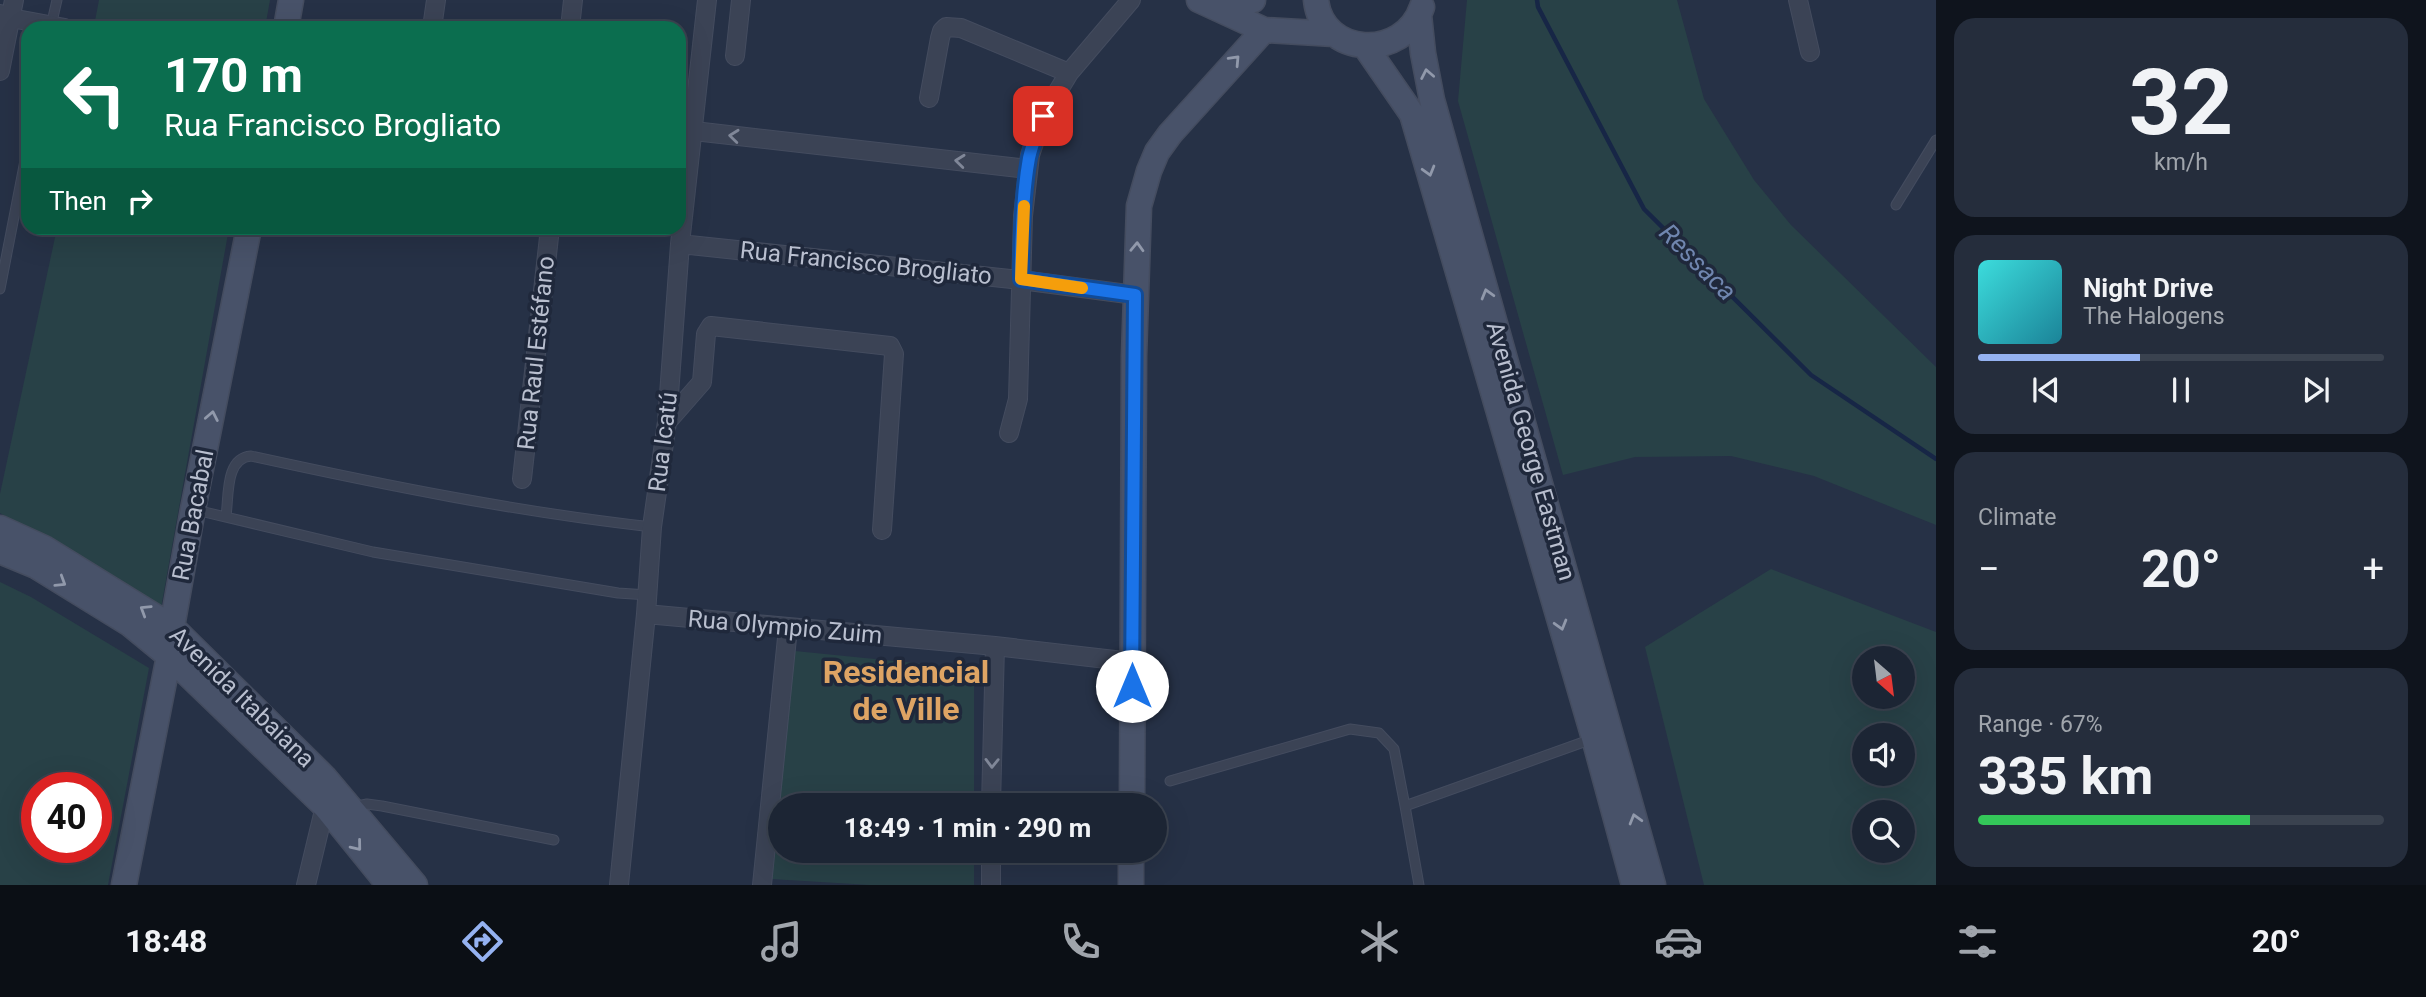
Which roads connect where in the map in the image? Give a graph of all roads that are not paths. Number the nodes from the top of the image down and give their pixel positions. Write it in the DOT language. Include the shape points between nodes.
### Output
graph roads {
  1 [pos="14,0"];
  2 [pos="57,0"];
  3 [pos="291,0"];
  4 [pos="436,0"];
  5 [pos="573,0"];
  6 [pos="707,0"];
  7 [pos="741,0"];
  8 [pos="1131,0"];
  9 [pos="1199,0"];
  10 [pos="1253,0"];
  11 [pos="1316,0"];
  12 [pos="1798,0"];
  13 [pos="1422,7"];
  14 [pos="5,16"];
  15 [pos="28,21"];
  16 [pos="56,21"];
  17 [pos="287,21"];
  18 [pos="433,21"];
  19 [pos="571,21"];
  20 [pos="1264,30"];
  21 [pos="1334,34"];
  22 [pos="1365,46"];
  23 [pos="1810,52"];
  24 [pos="735,56"];
  25 [pos="0,71"];
  26 [pos="1069,73"];
  27 [pos="929,98"];
  28 [pos="694,131"];
  29 [pos="1936,140"];
  30 [pos="1028,169"];
  31 [pos="21,181"];
  32 [pos="686,187"];
  33 [pos="1896,205"];
  34 [pos="248,235"];
  35 [pos="549,235"];
  36 [pos="680,235"];
  37 [pos="680,244"];
  38 [pos="1021,279"];
  39 [pos="0,289"];
  40 [pos="1135,295"];
  41 [pos="667,422"];
  42 [pos="1009,433"];
  43 [pos="522,479"];
  44 [pos="193,509"];
  45 [pos="226,516"];
  46 [pos="652,527"];
  47 [pos="0,528"];
  48 [pos="882,530"];
  49 [pos="0,551"];
  50 [pos="648,595"];
  51 [pos="646,614"];
  52 [pos="172,627"];
  53 [pos="788,628"];
  54 [pos="995,646"];
  55 [pos="169,656"];
  56 [pos="1132,662"];
  57 [pos="1594,738"];
  58 [pos="1170,781"];
  59 [pos="991,793"];
  60 [pos="1132,793"];
  61 [pos="338,801"];
  62 [pos="1405,806"];
  63 [pos="554,840"];
  64 [pos="991,863"];
  65 [pos="1131,863"];
  66 [pos="124,885"];
  67 [pos="306,885"];
  68 [pos="389,885"];
  69 [pos="415,885"];
  70 [pos="619,885"];
  71 [pos="762,885"];
  72 [pos="991,885"];
  73 [pos="1131,885"];
  74 [pos="1419,885"];
  75 [pos="1634,885"];
  76 [pos="1653,885"];
  1 -- 14 [label="street"];
  2 -- 16 [label="lane"];
  3 -- 17 [label="street"];
  4 -- 18 [label="street"];
  5 -- 19 [label="street"];
  6 -- 28 [label="street, Rua Icatú"];
  7 -- 24 [label="street"];
  8 -- 26 [label="street"];
  9 -- 10 [label="street" via="1237,4"];
  9 -- 20 [label="street"];
  11 -- 21 [label="street" via="1323,21"];
  12 -- 23 [label="street"];
  13 -- 22 [label="street" via="1397,39"];
  76 -- 13 [label="street, Avenida George Eastman, one-way" via="1432,100 1423,53"];
  14 -- 15 [label="street"];
  14 -- 25 [label="street"];
  20 -- 21 [label="street"];
  40 -- 20 [label="street, one-way" via="1139,206 1157,152"];
  21 -- 22 [label="street"];
  22 -- 57 [label="street, Avenida George Eastman, one-way" via="1412,114"];
  26 -- 27 [label="street" via="961,28 946,27 940,37"];
  26 -- 30 [label="street" via="1043,116"];
  30 -- 28 [label="street, one-way"];
  28 -- 32 [label="street, Rua Icatú"];
  29 -- 33 [label="lane"];
  30 -- 38 [label="street"];
  31 -- 39 [label="lane"];
  44 -- 34 [label="street, Rua Bacabal, one-way"];
  35 -- 43 [label="street, Rua Raul Estéfano"];
  36 -- 37 [label="street, Rua Icatú"];
  37 -- 38 [label="street, Rua Francisco Brogliato"];
  37 -- 41 [label="street, Rua Icatú"];
  38 -- 40 [label="street, Rua Francisco Brogliato"];
  38 -- 42 [label="street" via="1018,399"];
  40 -- 56 [label="street"];
  41 -- 46 [label="street, Rua Icatú"];
  41 -- 48 [label="street" via="702,382 706,334 711,326 890,346 894,354"];
  44 -- 45 [label="lane"];
  44 -- 52 [label="street, Rua Bacabal"];
  45 -- 46 [label="lane" via="233,467 239,459 251,456 379,484"];
  45 -- 50 [label="lane" via="373,552"];
  46 -- 50 [label="street, Rua Icatú"];
  52 -- 47 [label="street, Avenida Itabaiana, one-way" via="44,548"];
  49 -- 55 [label="street, Avenida Itabaiana, one-way" via="36,566 130,624"];
  50 -- 51 [label="street, Rua Icatú"];
  51 -- 53 [label="street, Rua Olympio Zuim"];
  51 -- 70 [label="street, Rua Icatú"];
  52 -- 55 [label="street, Rua Bacabal"];
  52 -- 61 [label="street, Avenida Itabaiana"];
  53 -- 54 [label="street, Rua Olympio Zuim"];
  53 -- 71 [label="street"];
  54 -- 56 [label="street, Rua Olympio Zuim"];
  54 -- 59 [label="street, one-way"];
  55 -- 61 [label="street, Avenida Itabaiana"];
  55 -- 66 [label="street, Rua Bacabal"];
  56 -- 60 [label="street"];
  57 -- 62 [label="lane"];
  57 -- 75 [label="street, Avenida George Eastman"];
  58 -- 62 [label="lane" via="1350,729 1379,733 1394,749"];
  61 -- 63 [label="lane"];
  61 -- 67 [label="street"];
  61 -- 68 [label="street, Avenida Itabaiana, one-way"];
  61 -- 69 [label="street, Avenida Itabaiana"];
  62 -- 74 [label="lane"];
  64 -- 72 [label="street"];
  65 -- 73 [label="street"];
}
